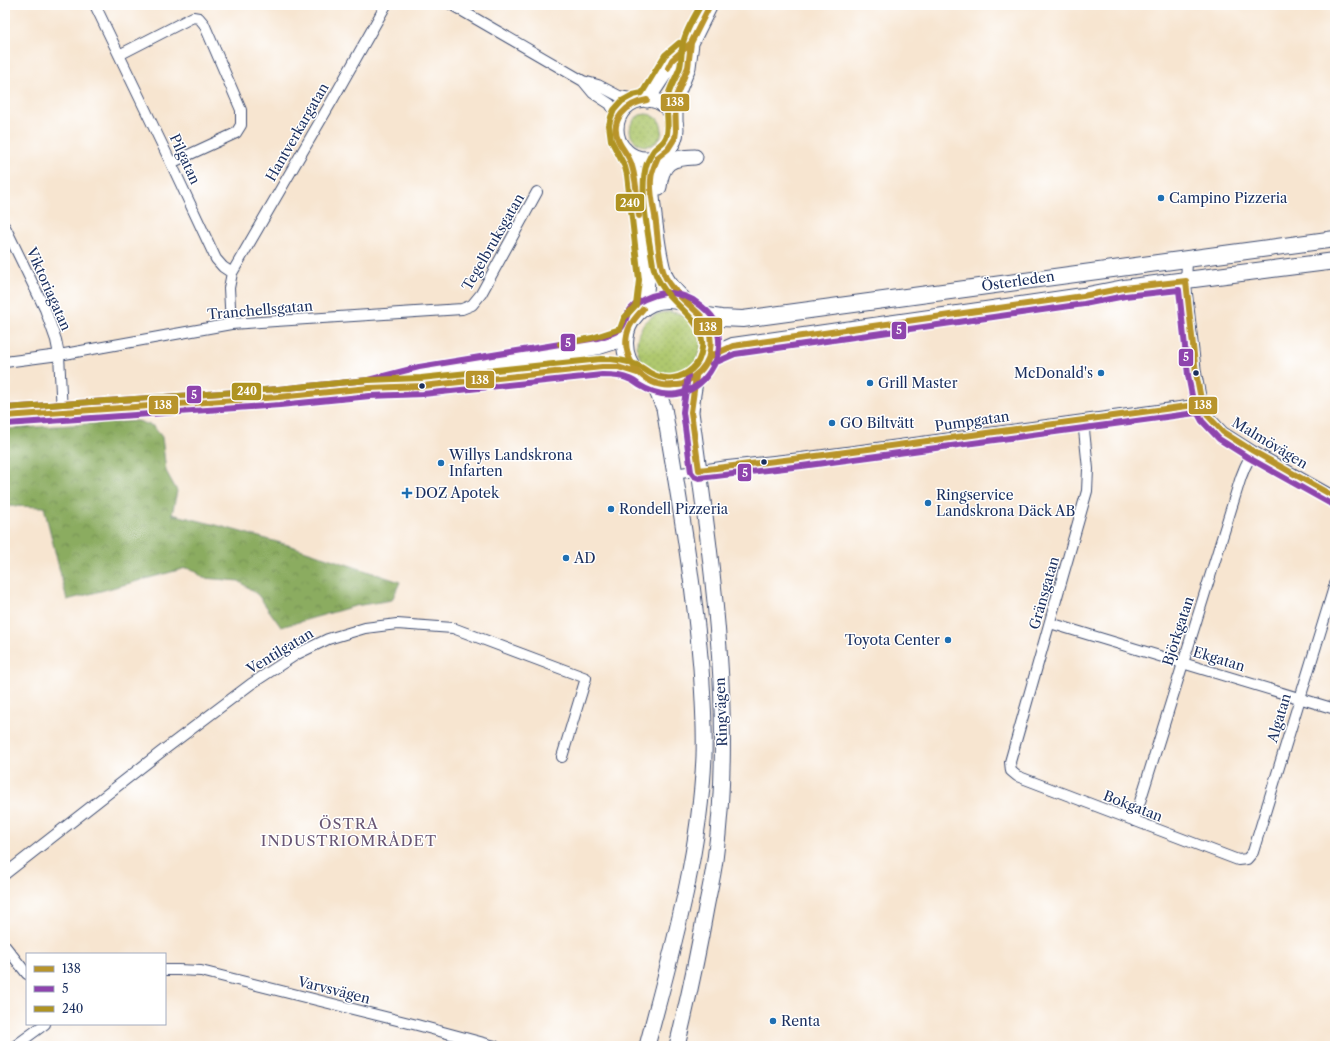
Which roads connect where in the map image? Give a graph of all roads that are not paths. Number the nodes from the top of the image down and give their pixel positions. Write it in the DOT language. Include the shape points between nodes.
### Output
graph roads {
  1 [pos="95,5"];
  2 [pos="386,5"];
  3 [pos="452,5"];
  4 [pos="710,5"];
  5 [pos="691,42"];
  6 [pos="119,55"];
  7 [pos="583,80"];
  8 [pos="644,100"];
  9 [pos="675,121"];
  10 [pos="617,123"];
  11 [pos="625,150"];
  12 [pos="658,157"];
  13 [pos="695,157"];
  14 [pos="172,163"];
  15 [pos="537,192"];
  16 [pos="5,227"];
  17 [pos="1335,239"];
  18 [pos="660,253"];
  19 [pos="1187,260"];
  20 [pos="1335,262"];
  21 [pos="232,272"];
  22 [pos="1186,281"];
  23 [pos="472,305"];
  24 [pos="643,308"];
  25 [pos="695,311"];
  26 [pos="231,324"];
  27 [pos="626,335"];
  28 [pos="59,355"];
  29 [pos="709,358"];
  30 [pos="5,362"];
  31 [pos="637,373"];
  32 [pos="696,376"];
  33 [pos="654,384"];
  34 [pos="369,388"];
  35 [pos="1202,404"];
  36 [pos="62,412"];
  37 [pos="5,416"];
  38 [pos="1083,420"];
  39 [pos="1253,451"];
  40 [pos="699,470"];
  41 [pos="674,474"];
  42 [pos="1335,497"];
  43 [pos="1335,584"];
  44 [pos="1050,623"];
  45 [pos="1182,663"];
  46 [pos="1299,698"];
  47 [pos="1335,709"];
  48 [pos="562,757"];
  49 [pos="1011,771"];
  50 [pos="1134,821"];
  51 [pos="1247,859"];
  52 [pos="5,874"];
  53 [pos="5,946"];
  54 [pos="166,970"];
  55 [pos="26,973"];
  56 [pos="44,1025"];
  57 [pos="15,1046"];
  58 [pos="496,1046"];
  59 [pos="647,1046"];
  60 [pos="677,1046"];
  1 -- 6 [label="street, Pilgatan"];
  2 -- 21 [label="street, Hantverkargatan"];
  3 -- 7 [label="street"];
  4 -- 5 [label="main road"];
  5 -- 8 [label="main road" via="672,60"];
  5 -- 9 [label="main road" via="688,67 675,99"];
  6 -- 14 [label="street, Pilgatan"];
  6 -- 14 [label="street" via="193,17 199,18 204,24 240,110 241,125 236,132"];
  7 -- 8 [label="street" via="619,96"];
  7 -- 10 [label="street" via="593,93 610,104"];
  8 -- 9 [label="main road" via="664,106"];
  8 -- 10 [label="main road" via="628,106"];
  9 -- 12 [label="main road" via="673,142 667,151"];
  10 -- 11 [label="main road" via="618,138"];
  11 -- 12 [label="main road" via="643,159"];
  11 -- 24 [label="main road" via="634,170 646,272"];
  12 -- 18 [label="main road" via="651,178"];
  13 -- 18 [label="main road" via="670,161 660,176 663,235"];
  14 -- 21 [label="street, Pilgatan" via="216,259"];
  15 -- 23 [label="street, Tegelbruksgatan" via="489,281"];
  16 -- 28 [label="street, Viktoriagatan" via="45,309"];
  17 -- 19 [label="main road, Österleden"];
  18 -- 25 [label="main road" via="665,277"];
  19 -- 22 [label="street, Malmövägen"];
  19 -- 25 [label="main road, Österleden" via="743,319 721,318"];
  20 -- 22 [label="main road, Österleden"];
  21 -- 26 [label="street" via="229,288"];
  22 -- 29 [label="main road, Österleden" via="733,346"];
  22 -- 35 [label="street, Malmövägen"];
  23 -- 26 [label="street, Tranchellsgatan" via="444,311"];
  24 -- 25 [label="main road" via="665,300 678,301"];
  24 -- 27 [label="main road" via="630,323"];
  25 -- 29 [label="main road" via="709,331"];
  26 -- 28 [label="street, Tranchellsgatan"];
  27 -- 31 [label="main road" via="627,355"];
  27 -- 34 [label="main road" via="599,346 420,375"];
  28 -- 30 [label="street, Tranchellsgatan"];
  28 -- 36 [label="street, Viktoriagatan"];
  29 -- 32 [label="main road"];
  31 -- 33 [label="main road"];
  31 -- 34 [label="main road" via="618,367 602,367 422,386"];
  32 -- 33 [label="main road" via="676,386"];
  32 -- 40 [label="main road, Ringvägen" via="691,412"];
  33 -- 41 [label="main road, Ringvägen" via="664,408"];
  34 -- 36 [label="main road" via="279,398"];
  35 -- 38 [label="street, Pumpgatan"];
  35 -- 39 [label="street, Malmövägen" via="1214,424"];
  36 -- 37 [label="main road"];
  38 -- 40 [label="street, Pumpgatan"];
  38 -- 44 [label="street, Gränsgatan" via="1088,469 1087,491"];
  39 -- 42 [label="street, Malmövägen"];
  39 -- 45 [label="street, Björkgatan" via="1245,467"];
  40 -- 41 [label="street, Pumpgatan"];
  40 -- 60 [label="main road, Ringvägen" via="718,643 723,759 715,860 697,959"];
  41 -- 59 [label="main road, Ringvägen" via="698,636 704,755 700,812 693,857"];
  43 -- 46 [label="street, Algatan"];
  44 -- 45 [label="street, Ekgatan"];
  44 -- 49 [label="street, Gränsgatan" via="1010,762"];
  45 -- 46 [label="street, Ekgatan"];
  45 -- 50 [label="street, Björkgatan"];
  46 -- 47 [label="street, Ekgatan"];
  46 -- 51 [label="street, Algatan" via="1253,852"];
  48 -- 52 [label="street, Ventilgatan" via="586,678 453,628 397,624 364,628 328,639 297,654 251,684"];
  49 -- 50 [label="street, Bokgatan" via="1017,776"];
  50 -- 51 [label="street, Bokgatan" via="1238,860"];
  53 -- 55 [label="street"];
  54 -- 58 [label="street, Varvsvägen" via="208,973"];
  56 -- 57 [label="street"];
}
